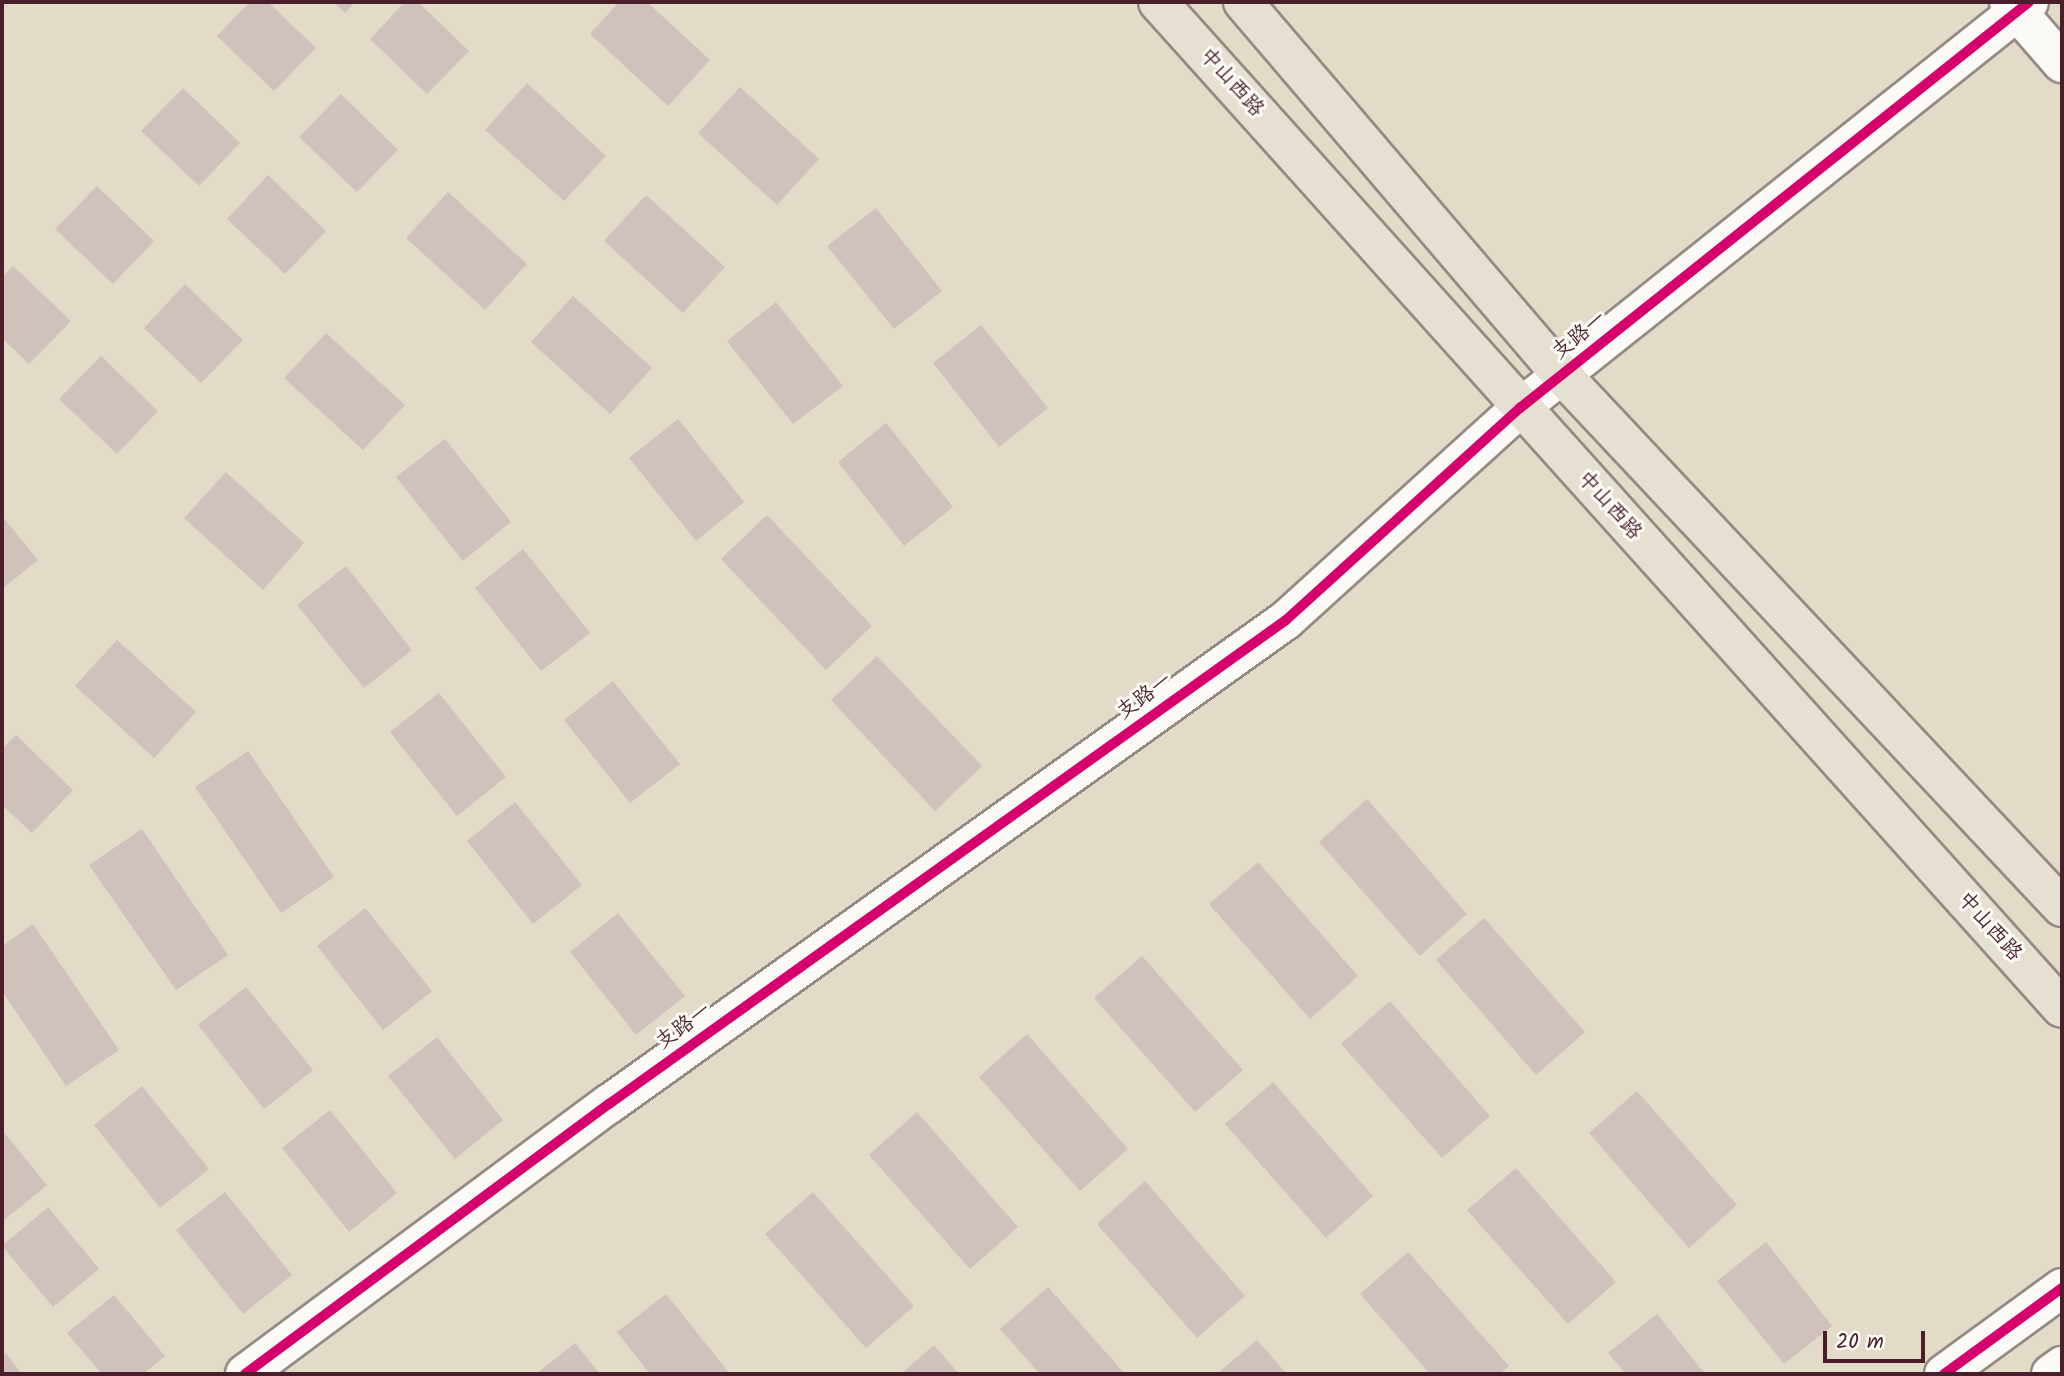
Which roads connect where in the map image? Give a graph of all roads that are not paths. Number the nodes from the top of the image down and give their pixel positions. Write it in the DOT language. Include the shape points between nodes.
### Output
graph roads {
  1 [pos="1158,2"];
  2 [pos="1243,2"];
  3 [pos="2018,5"];
  4 [pos="2062,63"];
  5 [pos="1562,375"];
  6 [pos="1520,408"];
  7 [pos="2062,906"];
  8 [pos="2062,1008"];
  9 [pos="2062,1287"];
  10 [pos="2062,1366"];
  11 [pos="246,1374"];
  12 [pos="1944,1374"];
  13 [pos="2051,1374"];
  1 -- 6 [label="main road, 中山西路"];
  2 -- 5 [label="main road"];
  3 -- 4 [label="street"];
  3 -- 5 [label="street, 支路一"];
  5 -- 6 [label="street, 支路一"];
  5 -- 7 [label="main road"];
  6 -- 8 [label="main road, 中山西路"];
  6 -- 11 [label="street, 支路一" via="1286,620 609,1104"];
  9 -- 12 [label="street"];
  10 -- 13 [label="street"];
}
